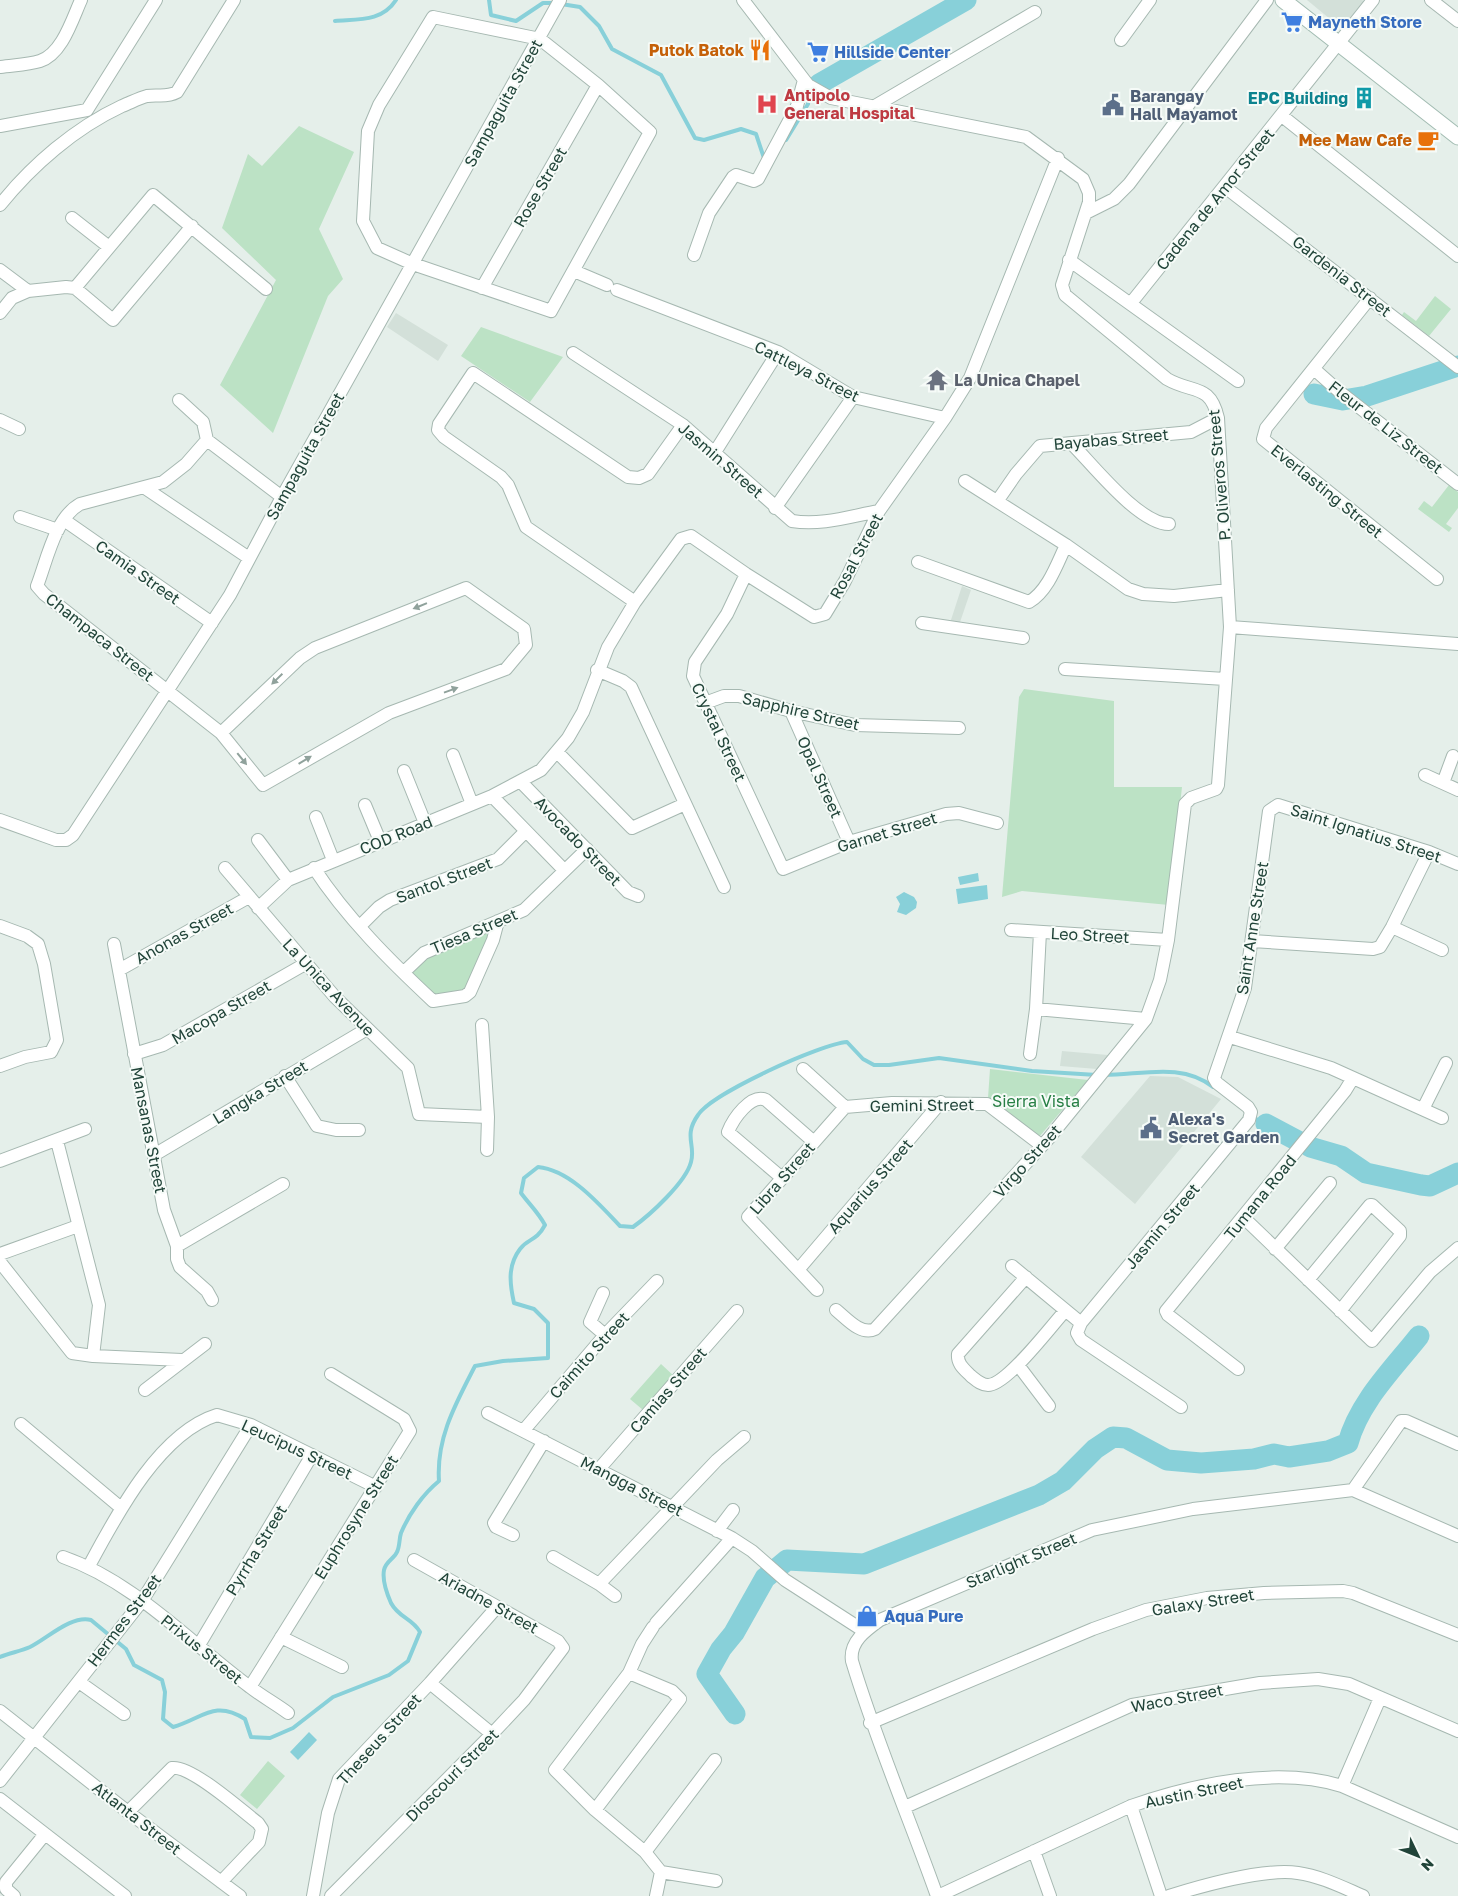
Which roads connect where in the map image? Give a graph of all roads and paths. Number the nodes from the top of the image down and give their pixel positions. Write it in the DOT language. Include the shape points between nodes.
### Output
graph roads {
  1 [pos="81,0"];
  2 [pos="156,0"];
  3 [pos="234,0"];
  4 [pos="560,0"];
  5 [pos="743,0"];
  6 [pos="1150,0"];
  7 [pos="1267,0"];
  8 [pos="1283,0"];
  9 [pos="1373,0"];
  10 [pos="1430,0"];
  11 [pos="1035,12"];
  12 [pos="1458,22"];
  13 [pos="540,39"];
  14 [pos="1121,40"];
  15 [pos="1338,43"];
  16 [pos="0,67"];
  17 [pos="806,83"];
  18 [pos="598,85"];
  19 [pos="875,106"];
  20 [pos="87,110"];
  21 [pos="1282,116"];
  22 [pos="95,122"];
  23 [pos="0,126"];
  24 [pos="1458,137"];
  25 [pos="1058,158"];
  26 [pos="1225,187"];
  27 [pos="4,191"];
  28 [pos="0,205"];
  29 [pos="1086,214"];
  30 [pos="72,218"];
  31 [pos="192,226"];
  32 [pos="109,247"];
  33 [pos="694,255"];
  34 [pos="1458,256"];
  35 [pos="1069,260"];
  36 [pos="413,264"];
  37 [pos="0,270"];
  38 [pos="574,271"];
  39 [pos="75,288"];
  40 [pos="482,288"];
  41 [pos="266,289"];
  42 [pos="28,291"];
  43 [pos="1370,298"];
  44 [pos="1131,303"];
  45 [pos="0,313"];
  46 [pos="778,352"];
  47 [pos="573,353"];
  48 [pos="1458,368"];
  49 [pos="1314,369"];
  50 [pos="1238,381"];
  51 [pos="853,397"];
  52 [pos="180,400"];
  53 [pos="945,418"];
  54 [pos="1218,418"];
  55 [pos="0,420"];
  56 [pos="683,425"];
  57 [pos="19,429"];
  58 [pos="206,440"];
  59 [pos="1072,444"];
  60 [pos="715,452"];
  61 [pos="965,481"];
  62 [pos="1458,484"];
  63 [pos="145,488"];
  64 [pos="282,497"];
  65 [pos="998,500"];
  66 [pos="775,508"];
  67 [pos="880,511"];
  68 [pos="20,517"];
  69 [pos="1169,524"];
  70 [pos="61,525"];
  71 [pos="1066,545"];
  72 [pos="248,558"];
  73 [pos="918,562"];
  74 [pos="746,574"];
  75 [pos="1437,579"];
  76 [pos="1228,590"];
  77 [pos="635,602"];
  78 [pos="922,622"];
  79 [pos="212,623"];
  80 [pos="1230,627"];
  81 [pos="1023,638"];
  82 [pos="1458,644"];
  83 [pos="1066,669"];
  84 [pos="597,670"];
  85 [pos="1226,679"];
  86 [pos="166,689"];
  87 [pos="705,703"];
  88 [pos="791,711"];
  89 [pos="959,728"];
  90 [pos="221,733"];
  91 [pos="557,752"];
  92 [pos="453,755"];
  93 [pos="1453,756"];
  94 [pos="541,770"];
  95 [pos="404,771"];
  96 [pos="1425,775"];
  97 [pos="521,782"];
  98 [pos="1443,783"];
  99 [pos="1458,790"];
  100 [pos="492,796"];
  101 [pos="472,804"];
  102 [pos="685,804"];
  103 [pos="365,805"];
  104 [pos="1274,806"];
  105 [pos="316,817"];
  106 [pos="0,820"];
  107 [pos="425,823"];
  108 [pos="998,823"];
  109 [pos="526,831"];
  110 [pos="258,840"];
  111 [pos="380,841"];
  112 [pos="849,842"];
  113 [pos="587,849"];
  114 [pos="1429,852"];
  115 [pos="333,860"];
  116 [pos="1458,864"];
  117 [pos="781,866"];
  118 [pos="225,868"];
  119 [pos="314,868"];
  120 [pos="564,870"];
  121 [pos="288,880"];
  122 [pos="724,887"];
  123 [pos="249,896"];
  124 [pos="638,896"];
  125 [pos="1172,906"];
  126 [pos="258,908"];
  127 [pos="498,921"];
  128 [pos="0,926"];
  129 [pos="360,926"];
  130 [pos="1392,927"];
  131 [pos="1011,930"];
  132 [pos="1040,932"];
  133 [pos="1168,940"];
  134 [pos="1252,941"];
  135 [pos="114,944"];
  136 [pos="1442,950"];
  137 [pos="305,964"];
  138 [pos="119,970"];
  139 [pos="404,972"];
  140 [pos="1036,1009"];
  141 [pos="1146,1019"];
  142 [pos="482,1025"];
  143 [pos="367,1029"];
  144 [pos="1230,1037"];
  145 [pos="134,1054"];
  146 [pos="1030,1054"];
  147 [pos="1446,1063"];
  148 [pos="0,1066"];
  149 [pos="803,1069"];
  150 [pos="286,1076"];
  151 [pos="1353,1078"];
  152 [pos="941,1102"];
  153 [pos="845,1107"];
  154 [pos="1423,1109"];
  155 [pos="1250,1116"];
  156 [pos="488,1117"];
  157 [pos="1442,1118"];
  158 [pos="84,1129"];
  159 [pos="359,1130"];
  160 [pos="57,1142"];
  161 [pos="814,1142"];
  162 [pos="1042,1145"];
  163 [pos="487,1150"];
  164 [pos="154,1155"];
  165 [pos="0,1161"];
  166 [pos="782,1178"];
  167 [pos="1330,1182"];
  168 [pos="283,1184"];
  169 [pos="1244,1218"];
  170 [pos="78,1226"];
  171 [pos="177,1246"];
  172 [pos="1458,1248"];
  173 [pos="1275,1249"];
  174 [pos="0,1254"];
  175 [pos="0,1262"];
  176 [pos="1012,1266"];
  177 [pos="798,1270"];
  178 [pos="1026,1277"];
  179 [pos="1308,1280"];
  180 [pos="657,1281"];
  181 [pos="817,1290"];
  182 [pos="603,1293"];
  183 [pos="212,1300"];
  184 [pos="836,1310"];
  185 [pos="1065,1310"];
  186 [pos="737,1311"];
  187 [pos="1340,1311"];
  188 [pos="1079,1328"];
  189 [pos="605,1335"];
  190 [pos="205,1344"];
  191 [pos="94,1356"];
  192 [pos="182,1360"];
  193 [pos="1018,1365"];
  194 [pos="1238,1369"];
  195 [pos="331,1374"];
  196 [pos="145,1390"];
  197 [pos="1049,1406"];
  198 [pos="1181,1407"];
  199 [pos="488,1413"];
  200 [pos="21,1424"];
  201 [pos="251,1425"];
  202 [pos="524,1430"];
  203 [pos="744,1437"];
  204 [pos="544,1441"];
  205 [pos="1458,1444"];
  206 [pos="312,1455"];
  207 [pos="599,1469"];
  208 [pos="376,1487"];
  209 [pos="1353,1490"];
  210 [pos="120,1506"];
  211 [pos="673,1507"];
  212 [pos="733,1510"];
  213 [pos="717,1531"];
  214 [pos="513,1535"];
  215 [pos="1458,1536"];
  216 [pos="732,1538"];
  217 [pos="63,1557"];
  218 [pos="553,1557"];
  219 [pos="414,1560"];
  220 [pos="89,1566"];
  221 [pos="599,1584"];
  222 [pos="615,1596"];
  223 [pos="142,1601"];
  224 [pos="497,1607"];
  225 [pos="864,1631"];
  226 [pos="1458,1636"];
  227 [pos="281,1637"];
  228 [pos="200,1645"];
  229 [pos="563,1646"];
  230 [pos="342,1667"];
  231 [pos="629,1673"];
  232 [pos="79,1682"];
  233 [pos="430,1683"];
  234 [pos="250,1687"];
  235 [pos="1380,1698"];
  236 [pos="0,1711"];
  237 [pos="288,1713"];
  238 [pos="124,1714"];
  239 [pos="870,1723"];
  240 [pos="1458,1732"];
  241 [pos="492,1734"];
  242 [pos="35,1738"];
  243 [pos="715,1760"];
  244 [pos="0,1781"];
  245 [pos="1342,1786"];
  246 [pos="0,1799"];
  247 [pos="1131,1806"];
  248 [pos="906,1807"];
  249 [pos="595,1810"];
  250 [pos="128,1812"];
  251 [pos="45,1834"];
  252 [pos="1458,1837"];
  253 [pos="1034,1851"];
  254 [pos="645,1852"];
  255 [pos="661,1872"];
  256 [pos="716,1881"];
  257 [pos="221,1882"];
  258 [pos="14,1896"];
  259 [pos="125,1896"];
  260 [pos="240,1896"];
  261 [pos="312,1896"];
  262 [pos="331,1896"];
  263 [pos="656,1896"];
  264 [pos="938,1896"];
  265 [pos="1050,1896"];
  266 [pos="1161,1896"];
  267 [pos="1169,1896"];
  268 [pos="1363,1896"];
  1 -- 16 [label="street" via="52,55 39,61"];
  2 -- 20 [label="street"];
  3 -- 22 [label="street" via="177,92 169,97 148,96"];
  4 -- 13 [label="street, Sampaguita Street"];
  5 -- 17 [label="street, P. Oliveros Street"];
  6 -- 14 [label="street"];
  7 -- 29 [label="street" via="1129,184 1114,199"];
  8 -- 15 [label="main road"];
  9 -- 15 [label="street, Cadena de Amor Street"];
  10 -- 12 [label="street"];
  11 -- 19 [label="street"];
  13 -- 18 [label="street"];
  13 -- 36 [label="street, Sampaguita Street"];
  13 -- 36 [label="street" via="433,17 379,105 368,131 363,221 377,248"];
  15 -- 21 [label="street, Cadena de Amor Street"];
  15 -- 24 [label="main road"];
  17 -- 19 [label="street, P. Oliveros Street" via="831,98"];
  17 -- 33 [label="street" via="758,179 733,177 708,213"];
  18 -- 38 [label="street" via="650,132"];
  18 -- 40 [label="street, Rose Street"];
  19 -- 25 [label="street, P. Oliveros Street" via="1026,137"];
  20 -- 22 [label="street"];
  20 -- 23 [label="street"];
  21 -- 26 [label="street, Cadena de Amor Street"];
  21 -- 34 [label="street"];
  22 -- 27 [label="street"];
  25 -- 29 [label="street, P. Oliveros Street" via="1087,185"];
  25 -- 53 [label="street, Rosal Street" via="970,378"];
  26 -- 43 [label="street, Gardenia Street"];
  26 -- 44 [label="street, Cadena de Amor Street"];
  27 -- 28 [label="street"];
  29 -- 35 [label="street, P. Oliveros Street"];
  30 -- 32 [label="street"];
  31 -- 32 [label="street" via="153,195"];
  31 -- 39 [label="street" via="113,320"];
  31 -- 41 [label="street"];
  32 -- 39 [label="street"];
  35 -- 44 [label="street"];
  35 -- 54 [label="street, P. Oliveros Street" via="1062,285 1065,295 1167,378 1178,385 1204,392 1213,400"];
  36 -- 40 [label="street"];
  36 -- 64 [label="street, Sampaguita Street"];
  37 -- 42 [label="street"];
  38 -- 40 [label="street" via="551,311"];
  38 -- 46 [label="street, Cattleya Street"];
  39 -- 42 [label="street"];
  42 -- 45 [label="street" via="12,298"];
  43 -- 48 [label="street, Gardenia Street"];
  43 -- 49 [label="street, Everlasting Street"];
  44 -- 50 [label="street"];
  46 -- 51 [label="street, Cattleya Street"];
  46 -- 60 [label="street"];
  47 -- 56 [label="street, Jasmin Street"];
  49 -- 62 [label="street, Fleur de Liz Street"];
  49 -- 75 [label="street, Everlasting Street" via="1263,432 1266,442"];
  51 -- 53 [label="street, Cattleya Street"];
  51 -- 66 [label="street"];
  52 -- 58 [label="street" via="202,422"];
  53 -- 67 [label="street, Rosal Street"];
  54 -- 59 [label="street, Bayabas Street" via="1191,432"];
  54 -- 76 [label="street, P. Oliveros Street"];
  55 -- 57 [label="street"];
  56 -- 60 [label="street, Jasmin Street"];
  56 -- 77 [label="street" via="648,474 639,478 628,477 473,373 439,424 438,430 444,437 508,485 526,527"];
  58 -- 63 [label="street, Champaca Street" via="174,474"];
  58 -- 64 [label="street"];
  59 -- 65 [label="street, Bayabas Street" via="1040,446"];
  59 -- 69 [label="street" via="1136,510 1149,519"];
  60 -- 66 [label="street, Jasmin Street"];
  61 -- 65 [label="street"];
  63 -- 70 [label="street, Champaca Street" via="80,504 73,508"];
  63 -- 72 [label="street"];
  64 -- 72 [label="street, Sampaguita Street"];
  65 -- 71 [label="street"];
  66 -- 67 [label="street, Jasmin Street" via="792,521 807,524"];
  67 -- 74 [label="street, Rosal Street" via="846,581 819,618 814,618"];
  68 -- 70 [label="street, Camia Street"];
  70 -- 79 [label="street, Camia Street"];
  70 -- 86 [label="street, Champaca Street" via="37,586"];
  71 -- 73 [label="street" via="1052,576 1029,602"];
  71 -- 76 [label="street" via="1121,584 1144,594 1174,596"];
  72 -- 79 [label="street, Sampaguita Street"];
  74 -- 77 [label="street, Rosal Street" via="692,536 686,537 681,539"];
  74 -- 87 [label="street, Crystal Street" via="723,619 695,662 693,676"];
  76 -- 80 [label="street, P. Oliveros Street"];
  77 -- 84 [label="street, Rosal Street"];
  78 -- 81 [label="street"];
  79 -- 86 [label="street, Sampaguita Street"];
  80 -- 82 [label="street"];
  80 -- 85 [label="street, P. Oliveros Street"];
  83 -- 85 [label="street"];
  84 -- 91 [label="street, Rosal Street" via="583,712"];
  84 -- 102 [label="street" via="631,687"];
  85 -- 125 [label="street, P. Oliveros Street" via="1218,786 1184,804"];
  86 -- 90 [label="street"];
  86 -- 106 [label="street, Sampaguita Street" via="66,840 56,840"];
  87 -- 88 [label="street, Sapphire Street" via="724,696 739,696"];
  87 -- 117 [label="street, Crystal Street"];
  88 -- 89 [label="street, Sapphire Street" via="855,725"];
  88 -- 112 [label="street, Opal Street"];
  90 -- 90 [label="street, one-way" via="263,785 389,713 506,669 526,644 524,628 466,588 315,648 300,658"];
  91 -- 94 [label="street, Rosal Street"];
  91 -- 102 [label="street" via="632,828"];
  92 -- 101 [label="street"];
  93 -- 98 [label="street"];
  94 -- 97 [label="street, COD Road"];
  95 -- 107 [label="street"];
  96 -- 98 [label="street"];
  97 -- 100 [label="street, COD Road"];
  97 -- 113 [label="street, Avocado Street"];
  98 -- 99 [label="street"];
  100 -- 101 [label="street, COD Road"];
  100 -- 109 [label="street"];
  101 -- 107 [label="street, COD Road"];
  102 -- 122 [label="street"];
  103 -- 111 [label="street"];
  104 -- 114 [label="street, Saint Ignatius Street"];
  104 -- 134 [label="street, Saint Anne Street" via="1269,811"];
  105 -- 115 [label="street"];
  107 -- 111 [label="street, COD Road"];
  108 -- 112 [label="street, Garnet Street" via="960,813 946,814"];
  109 -- 120 [label="street"];
  109 -- 129 [label="street, Santol Street" via="498,859 390,900"];
  110 -- 121 [label="street"];
  111 -- 115 [label="street, COD Road"];
  112 -- 117 [label="street, Garnet Street" via="786,869"];
  113 -- 120 [label="street, Tiesa Street"];
  113 -- 124 [label="street, Avocado Street" via="628,892"];
  114 -- 116 [label="street, Saint Ignatius Street"];
  114 -- 130 [label="street"];
  115 -- 119 [label="street, COD Road"];
  118 -- 123 [label="street, La Unica Avenue"];
  119 -- 121 [label="street, COD Road"];
  119 -- 129 [label="street" via="334,898"];
  120 -- 127 [label="street, Tiesa Street" via="524,910"];
  121 -- 126 [label="street, COD Road"];
  123 -- 126 [label="street, La Unica Avenue"];
  123 -- 138 [label="street, Anonas Street"];
  125 -- 133 [label="street, Virgo Street"];
  126 -- 137 [label="street, La Unica Avenue"];
  127 -- 139 [label="street, Tiesa Street" via="424,953"];
  127 -- 139 [label="street" via="493,940 468,994 433,1001"];
  128 -- 148 [label="street" via="27,936 38,944 57,1040 51,1052"];
  129 -- 139 [label="street"];
  130 -- 134 [label="street" via="1382,945 1373,949"];
  130 -- 136 [label="street"];
  131 -- 132 [label="street, Leo Street"];
  132 -- 133 [label="street, Leo Street"];
  132 -- 140 [label="street"];
  133 -- 141 [label="street, Virgo Street" via="1160,980"];
  134 -- 144 [label="street, Saint Anne Street" via="1246,988"];
  135 -- 138 [label="street, Mansanas Street"];
  137 -- 143 [label="street, La Unica Avenue"];
  137 -- 145 [label="street, Macopa Street" via="163,1045"];
  138 -- 145 [label="street, Mansanas Street"];
  140 -- 141 [label="street"];
  140 -- 146 [label="street"];
  141 -- 162 [label="street, Virgo Street"];
  142 -- 156 [label="street"];
  143 -- 150 [label="street, Langka Street"];
  143 -- 156 [label="street, La Unica Avenue" via="408,1068 417,1112 422,1115"];
  144 -- 151 [label="street"];
  144 -- 155 [label="street, Saint Anne Street" via="1215,1080 1248,1106"];
  145 -- 164 [label="street, Mansanas Street"];
  147 -- 154 [label="street"];
  149 -- 153 [label="street"];
  150 -- 159 [label="street" via="317,1126"];
  150 -- 164 [label="street, Langka Street"];
  151 -- 154 [label="street"];
  151 -- 169 [label="street, Tumana Road"];
  152 -- 153 [label="street, Gemini Street"];
  152 -- 162 [label="street, Gemini Street" via="990,1105"];
  152 -- 177 [label="street, Aquarius Street"];
  153 -- 161 [label="street, Libra Street"];
  154 -- 157 [label="street"];
  155 -- 188 [label="street, Jasmin Street"];
  156 -- 163 [label="street"];
  158 -- 160 [label="street"];
  160 -- 165 [label="street"];
  160 -- 170 [label="street"];
  161 -- 166 [label="street, Libra Street"];
  161 -- 166 [label="street" via="762,1098 750,1101 730,1128 730,1135"];
  162 -- 184 [label="street, Virgo Street" via="875,1329 866,1331"];
  164 -- 171 [label="street, Mansanas Street" via="164,1210"];
  166 -- 177 [label="street, Libra Street" via="748,1217"];
  167 -- 173 [label="street"];
  168 -- 171 [label="street"];
  169 -- 173 [label="street"];
  169 -- 194 [label="street, Tumana Road" via="1166,1313"];
  170 -- 174 [label="street"];
  170 -- 191 [label="street" via="99,1305"];
  171 -- 183 [label="street, Mansanas Street" via="180,1268 207,1291"];
  172 -- 187 [label="street" via="1430,1272 1372,1341"];
  173 -- 179 [label="street"];
  175 -- 191 [label="street" via="72,1353"];
  176 -- 178 [label="street"];
  177 -- 181 [label="street, Libra Street"];
  178 -- 185 [label="street"];
  178 -- 193 [label="street" via="958,1357 961,1367 978,1383 988,1385 1001,1380"];
  179 -- 187 [label="street"];
  179 -- 187 [label="street" via="1370,1205 1400,1230 1400,1236"];
  180 -- 189 [label="street, Caimito Street"];
  182 -- 189 [label="street" via="590,1322"];
  185 -- 188 [label="street"];
  185 -- 193 [label="street"];
  186 -- 207 [label="street, Camias Street"];
  188 -- 198 [label="street" via="1081,1340"];
  189 -- 202 [label="street, Caimito Street"];
  190 -- 192 [label="street"];
  191 -- 192 [label="street"];
  192 -- 196 [label="street"];
  193 -- 197 [label="street"];
  195 -- 208 [label="street, Euphrosyne Street" via="404,1419 408,1425 410,1431"];
  199 -- 202 [label="street, Mangga Street"];
  200 -- 210 [label="street"];
  201 -- 206 [label="street, Leucipus Street"];
  201 -- 210 [label="street, Leucipus Street" via="217,1415 191,1427 156,1460"];
  201 -- 223 [label="street, Hermes Street"];
  202 -- 204 [label="street, Mangga Street"];
  203 -- 211 [label="street" via="716,1460"];
  204 -- 207 [label="street, Mangga Street"];
  204 -- 214 [label="street" via="494,1523"];
  205 -- 209 [label="street" via="1401,1421"];
  206 -- 208 [label="street, Leucipus Street"];
  206 -- 228 [label="street, Pyrrha Street"];
  207 -- 211 [label="street, Mangga Street"];
  208 -- 227 [label="street, Euphrosyne Street"];
  209 -- 215 [label="street"];
  209 -- 225 [label="street, Starlight Street" via="1193,1509 1092,1530 880,1620"];
  210 -- 220 [label="street"];
  211 -- 213 [label="street, Mangga Street"];
  211 -- 221 [label="street"];
  212 -- 213 [label="street"];
  213 -- 216 [label="street, Mangga Street"];
  216 -- 225 [label="street, Mangga Street" via="785,1580"];
  216 -- 231 [label="street" via="654,1625"];
  217 -- 220 [label="street, Prixus Street"];
  218 -- 221 [label="street"];
  219 -- 224 [label="street, Ariadne Street"];
  220 -- 223 [label="street, Prixus Street"];
  221 -- 222 [label="street"];
  223 -- 228 [label="street, Prixus Street"];
  223 -- 232 [label="street, Hermes Street"];
  224 -- 229 [label="street, Ariadne Street"];
  224 -- 233 [label="street, Theseus Street"];
  225 -- 239 [label="street, Starlight Street" via="851,1656"];
  226 -- 239 [label="street, Galaxy Street" via="1343,1591 1207,1598 1146,1610 1093,1629"];
  227 -- 230 [label="street"];
  227 -- 234 [label="street, Euphrosyne Street"];
  228 -- 234 [label="street, Prixus Street"];
  229 -- 241 [label="street, Dioscouri Street" via="524,1700"];
  231 -- 249 [label="street" via="555,1768"];
  231 -- 249 [label="street" via="672,1691 680,1699"];
  232 -- 238 [label="street"];
  232 -- 242 [label="street, Hermes Street"];
  233 -- 241 [label="street"];
  233 -- 261 [label="street, Theseus Street" via="336,1784"];
  234 -- 237 [label="street, Prixus Street"];
  235 -- 240 [label="street, Waco Street"];
  235 -- 245 [label="street"];
  235 -- 248 [label="street, Waco Street" via="1349,1684 1318,1679 1260,1683 1142,1703 1115,1712"];
  236 -- 242 [label="street, Atlanta Street"];
  239 -- 248 [label="street, Starlight Street"];
  241 -- 262 [label="street, Dioscouri Street"];
  242 -- 244 [label="street, Hermes Street"];
  242 -- 250 [label="street, Atlanta Street"];
  243 -- 254 [label="street"];
  245 -- 247 [label="street, Austin Street" via="1302,1777 1256,1779 1190,1789"];
  245 -- 252 [label="street, Austin Street"];
  246 -- 251 [label="street"];
  247 -- 253 [label="street, Austin Street"];
  247 -- 266 [label="street"];
  248 -- 264 [label="street, Starlight Street"];
  249 -- 254 [label="street"];
  250 -- 257 [label="street, Atlanta Street"];
  250 -- 257 [label="street" via="172,1768 193,1774 262,1829 259,1842"];
  251 -- 258 [label="street" via="6,1882 6,1889"];
  251 -- 259 [label="street"];
  253 -- 264 [label="street, Austin Street"];
  253 -- 265 [label="street"];
  254 -- 255 [label="street"];
  255 -- 256 [label="street"];
  255 -- 263 [label="street"];
  257 -- 260 [label="street, Atlanta Street"];
  267 -- 268 [label="street" via="1239,1879 1288,1872 1304,1874"];
}
